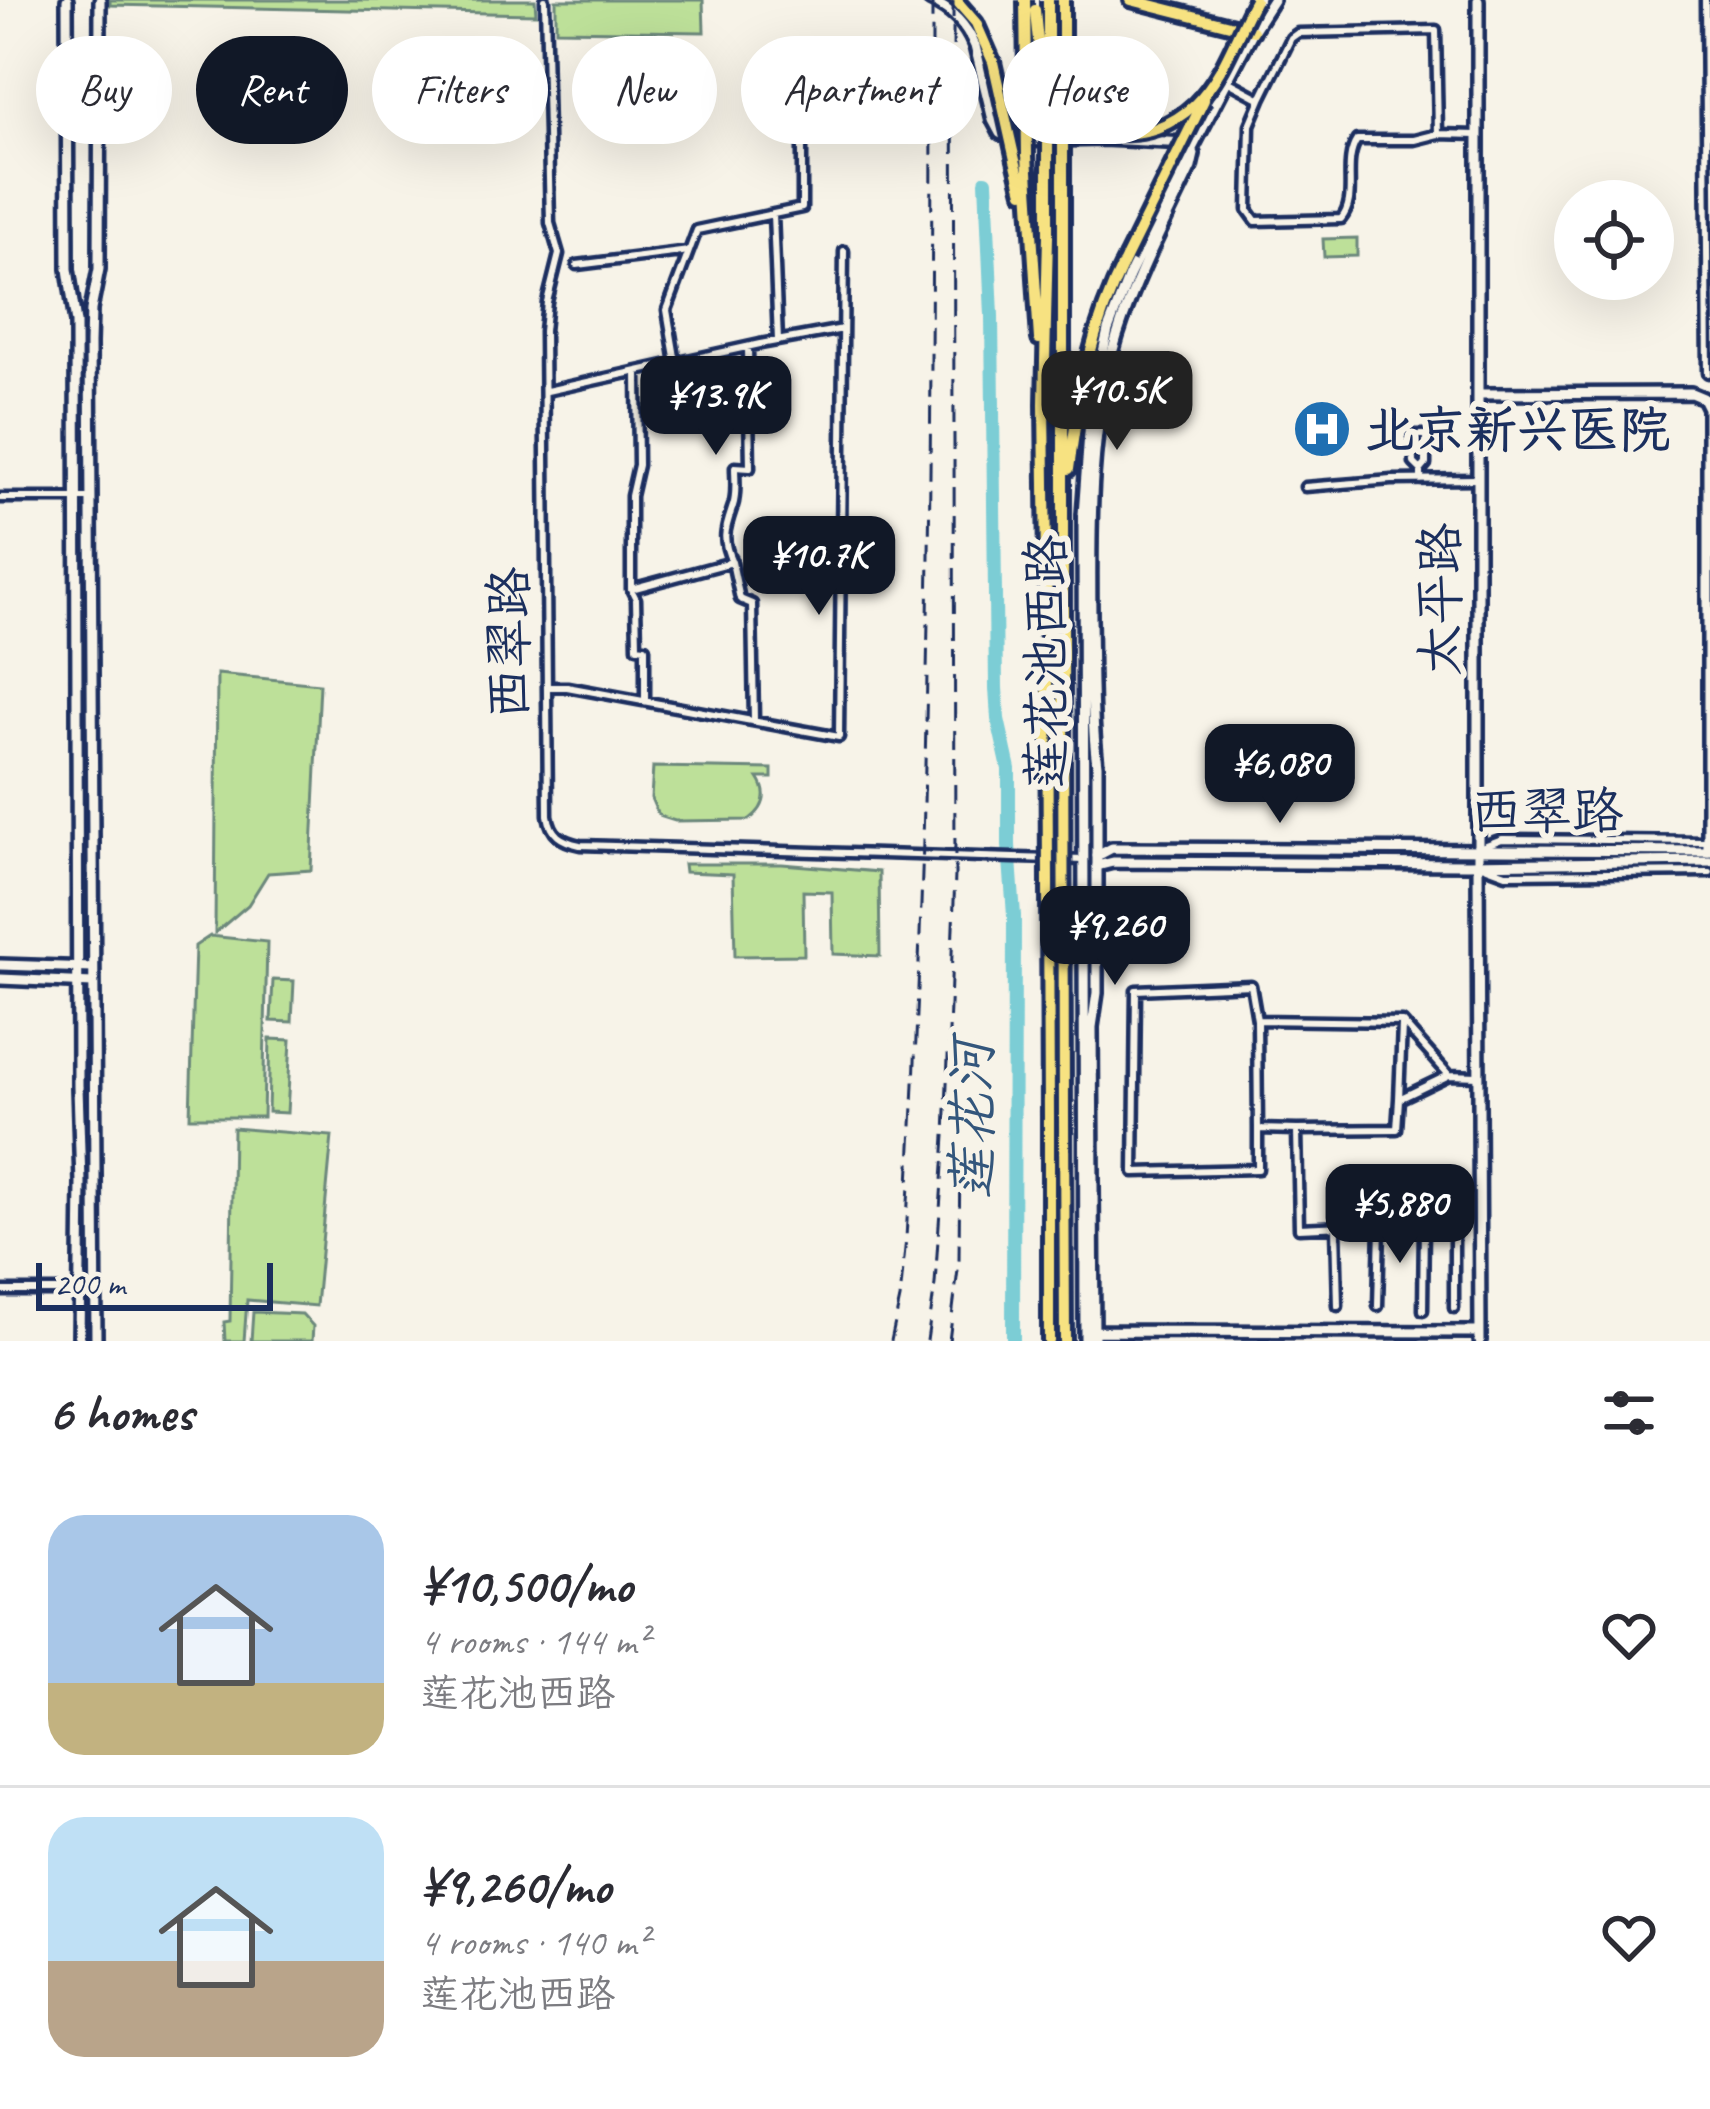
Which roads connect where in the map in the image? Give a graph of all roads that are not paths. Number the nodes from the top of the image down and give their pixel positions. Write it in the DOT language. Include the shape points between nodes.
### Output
graph roads {
  1 [pos="67,0"];
  2 [pos="100,0"];
  3 [pos="545,0"];
  4 [pos="930,0"];
  5 [pos="956,0"];
  6 [pos="1024,0"];
  7 [pos="1035,0"];
  8 [pos="1048,0"];
  9 [pos="1063,0"];
  10 [pos="1131,0"];
  11 [pos="1255,0"];
  12 [pos="1274,0"];
  13 [pos="1478,0"];
  14 [pos="1705,0"];
  15 [pos="1253,31"];
  16 [pos="1227,81"];
  17 [pos="1211,85"];
  18 [pos="1262,99"];
  19 [pos="1438,134"];
  20 [pos="1478,135"];
  21 [pos="1196,143"];
  22 [pos="802,144"];
  23 [pos="1021,158"];
  24 [pos="773,214"];
  25 [pos="844,250"];
  26 [pos="689,251"];
  27 [pos="577,266"];
  28 [pos="843,329"];
  29 [pos="778,341"];
  30 [pos="748,346"];
  31 [pos="676,363"];
  32 [pos="637,371"];
  33 [pos="1708,374"];
  34 [pos="547,391"];
  35 [pos="1478,394"];
  36 [pos="1044,404"];
  37 [pos="1421,470"];
  38 [pos="1478,479"];
  39 [pos="1421,480"];
  40 [pos="1305,488"];
  41 [pos="0,498"];
  42 [pos="77,498"];
  43 [pos="92,498"];
  44 [pos="1063,514"];
  45 [pos="732,562"];
  46 [pos="631,590"];
  47 [pos="548,687"];
  48 [pos="645,700"];
  49 [pos="754,721"];
  50 [pos="1478,848"];
  51 [pos="1709,849"];
  52 [pos="1083,860"];
  53 [pos="1097,861"];
  54 [pos="1478,863"];
  55 [pos="1710,872"];
  56 [pos="0,965"];
  57 [pos="78,968"];
  58 [pos="93,968"];
  59 [pos="0,979"];
  60 [pos="78,982"];
  61 [pos="93,983"];
  62 [pos="1257,1020"];
  63 [pos="1402,1022"];
  64 [pos="1449,1075"];
  65 [pos="1479,1076"];
  66 [pos="1399,1100"];
  67 [pos="1258,1129"];
  68 [pos="1297,1130"];
  69 [pos="1424,1222"];
  70 [pos="1380,1224"];
  71 [pos="1336,1226"];
  72 [pos="0,1291"];
  73 [pos="79,1292"];
  74 [pos="1338,1306"];
  75 [pos="1378,1306"];
  76 [pos="1454,1308"];
  77 [pos="1423,1310"];
  78 [pos="1094,1336"];
  79 [pos="1480,1337"];
  80 [pos="80,1341"];
  81 [pos="96,1341"];
  82 [pos="1049,1341"];
  83 [pos="1065,1341"];
  84 [pos="1084,1341"];
  1 -- 42 [label="street"];
  2 -- 43 [label="street"];
  3 -- 34 [label="street, 西翠路" via="550,223 559,254 546,316"];
  4 -- 21 [label="street" via="970,34 996,128 1007,138"];
  5 -- 23 [label="highway, bridge" via="993,62"];
  6 -- 23 [label="highway, bridge"];
  7 -- 17 [label="highway, bridge" via="1044,68 1062,102 1088,124 1152,131 1184,114"];
  8 -- 36 [label="highway, 莲花池西路, bridge"];
  9 -- 44 [label="highway, 莲花池西路, bridge"];
  10 -- 15 [label="highway"];
  11 -- 17 [label="highway, bridge"];
  12 -- 15 [label="street"];
  13 -- 20 [label="street, 太平路"];
  14 -- 33 [label="street"];
  15 -- 16 [label="street"];
  16 -- 18 [label="street"];
  16 -- 21 [label="street"];
  17 -- 44 [label="highway, bridge" via="1096,325"];
  18 -- 19 [label="street" via="1298,33 1436,30"];
  18 -- 19 [label="street" via="1250,125 1248,210 1256,221 1341,219 1357,140"];
  19 -- 20 [label="street"];
  20 -- 35 [label="street, 太平路"];
  21 -- 52 [label="street, 莲花池西路" via="1129,276 1091,406 1083,515"];
  21 -- 53 [label="street, 莲花池西路" via="1118,332 1096,436 1090,564"];
  22 -- 24 [label="street" via="802,208"];
  23 -- 36 [label="highway"];
  24 -- 26 [label="street" via="697,230"];
  24 -- 29 [label="street"];
  25 -- 28 [label="street"];
  26 -- 27 [label="street"];
  26 -- 31 [label="street" via="667,310"];
  28 -- 29 [label="street"];
  28 -- 49 [label="street" via="839,737"];
  29 -- 30 [label="street"];
  30 -- 31 [label="street"];
  30 -- 45 [label="street" via="750,468 736,467 725,522"];
  31 -- 32 [label="street"];
  32 -- 34 [label="street"];
  32 -- 46 [label="street"];
  34 -- 47 [label="street, 西翠路"];
  35 -- 38 [label="street, 太平路"];
  35 -- 51 [label="street" via="1703,398"];
  36 -- 82 [label="highway, 莲花池西路, bridge"];
  37 -- 37 [label="street" via="1426,435 1413,435 1414,464"];
  37 -- 39 [label="street"];
  38 -- 39 [label="street"];
  38 -- 50 [label="street, 太平路"];
  39 -- 40 [label="street"];
  41 -- 42 [label="street"];
  42 -- 43 [label="street"];
  42 -- 57 [label="street"];
  43 -- 58 [label="street"];
  44 -- 83 [label="highway, 莲花池西路, bridge"];
  45 -- 46 [label="street"];
  45 -- 49 [label="street" via="740,599 752,604"];
  46 -- 48 [label="street" via="637,647 645,648"];
  47 -- 48 [label="street"];
  47 -- 52 [label="street, 西翠路" via="548,815 566,842"];
  48 -- 49 [label="street"];
  50 -- 51 [label="street, 西翠路"];
  50 -- 53 [label="street, 西翠路" via="1112,848"];
  50 -- 54 [label="street, 太平路"];
  51 -- 54 [label="street, 西翠路"];
  52 -- 53 [label="street"];
  52 -- 84 [label="street, 莲花池西路"];
  53 -- 54 [label="street, 西翠路"];
  53 -- 78 [label="street, 莲花池西路"];
  54 -- 55 [label="street" via="1506,874"];
  54 -- 65 [label="street, 太平路"];
  56 -- 57 [label="street"];
  57 -- 58 [label="street"];
  57 -- 60 [label="street"];
  58 -- 61 [label="street"];
  59 -- 60 [label="street"];
  60 -- 61 [label="street"];
  60 -- 73 [label="street"];
  61 -- 81 [label="street"];
  62 -- 63 [label="street"];
  62 -- 67 [label="street"];
  62 -- 67 [label="street" via="1252,985 1136,990 1134,1172 1258,1169"];
  63 -- 64 [label="street"];
  63 -- 66 [label="street"];
  64 -- 65 [label="street"];
  64 -- 66 [label="street"];
  65 -- 79 [label="street, 太平路"];
  66 -- 68 [label="street" via="1397,1130"];
  67 -- 68 [label="street"];
  68 -- 71 [label="street" via="1299,1228"];
  69 -- 70 [label="street"];
  69 -- 76 [label="street" via="1454,1221"];
  69 -- 77 [label="street"];
  70 -- 71 [label="street"];
  70 -- 75 [label="street"];
  71 -- 74 [label="street"];
  72 -- 73 [label="street"];
  73 -- 80 [label="street"];
  78 -- 79 [label="street"];
}
